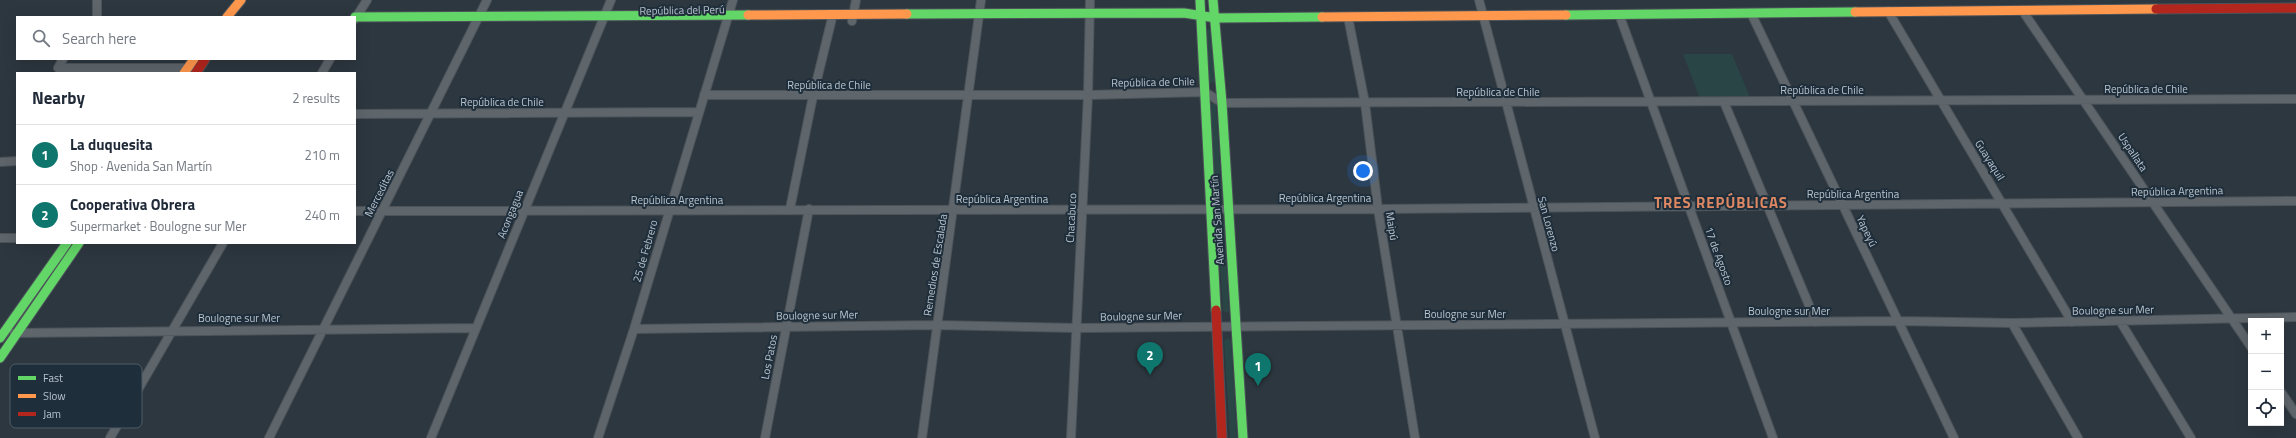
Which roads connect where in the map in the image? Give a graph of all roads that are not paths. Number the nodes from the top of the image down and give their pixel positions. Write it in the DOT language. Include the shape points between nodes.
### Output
graph roads {
  1 [pos="97,0"];
  2 [pos="241,0"];
  3 [pos="249,0"];
  4 [pos="366,0"];
  5 [pos="487,0"];
  6 [pos="611,0"];
  7 [pos="733,0"];
  8 [pos="856,0"];
  9 [pos="981,0"];
  10 [pos="1090,0"];
  11 [pos="1200,0"];
  12 [pos="1213,0"];
  13 [pos="1479,0"];
  14 [pos="2296,8"];
  15 [pos="2022,10"];
  16 [pos="1888,11"];
  17 [pos="1751,13"];
  18 [pos="1618,14"];
  19 [pos="1201,15"];
  20 [pos="1483,15"];
  21 [pos="97,16"];
  22 [pos="228,16"];
  23 [pos="239,16"];
  24 [pos="1090,16"];
  25 [pos="1348,16"];
  26 [pos="833,17"];
  27 [pos="853,17"];
  28 [pos="979,17"];
  29 [pos="356,18"];
  30 [pos="1216,18"];
  31 [pos="728,19"];
  32 [pos="356,20"];
  33 [pos="604,20"];
  34 [pos="477,21"];
  35 [pos="62,60"];
  36 [pos="194,60"];
  37 [pos="205,60"];
  38 [pos="329,60"];
  39 [pos="192,70"];
  40 [pos="323,72"];
  41 [pos="1205,92"];
  42 [pos="704,95"];
  43 [pos="967,95"];
  44 [pos="1088,95"];
  45 [pos="813,96"];
  46 [pos="2296,99"];
  47 [pos="2084,100"];
  48 [pos="1794,101"];
  49 [pos="1939,101"];
  50 [pos="1651,102"];
  51 [pos="1724,102"];
  52 [pos="1222,103"];
  53 [pos="1366,103"];
  54 [pos="1506,103"];
  55 [pos="698,112"];
  56 [pos="432,113"];
  57 [pos="565,113"];
  58 [pos="356,114"];
  59 [pos="16,161"];
  60 [pos="0,162"];
  61 [pos="2296,201"];
  62 [pos="2152,202"];
  63 [pos="2003,203"];
  64 [pos="1767,205"];
  65 [pos="1842,205"];
  66 [pos="1689,206"];
  67 [pos="1534,207"];
  68 [pos="790,209"];
  69 [pos="809,209"];
  70 [pos="1212,209"];
  71 [pos="1228,209"];
  72 [pos="1378,209"];
  73 [pos="383,210"];
  74 [pos="954,210"];
  75 [pos="1083,210"];
  76 [pos="356,211"];
  77 [pos="523,211"];
  78 [pos="668,211"];
  79 [pos="0,238"];
  80 [pos="16,238"];
  81 [pos="66,244"];
  82 [pos="78,244"];
  83 [pos="222,244"];
  84 [pos="2296,317"];
  85 [pos="2232,318"];
  86 [pos="1898,321"];
  87 [pos="2120,321"];
  88 [pos="1731,322"];
  89 [pos="1816,322"];
  90 [pos="2072,322"];
  91 [pos="2012,323"];
  92 [pos="936,325"];
  93 [pos="1236,325"];
  94 [pos="1565,325"];
  95 [pos="1217,326"];
  96 [pos="1397,326"];
  97 [pos="787,327"];
  98 [pos="476,328"];
  99 [pos="634,328"];
  100 [pos="1077,328"];
  101 [pos="324,329"];
  102 [pos="171,330"];
  103 [pos="17,332"];
  104 [pos="1,337"];
  105 [pos="2248,342"];
  106 [pos="0,358"];
  107 [pos="142,381"];
  108 [pos="2284,396"];
  109 [pos="2296,414"];
  110 [pos="116,428"];
  111 [pos="110,438"];
  112 [pos="269,438"];
  113 [pos="432,438"];
  114 [pos="598,438"];
  115 [pos="765,438"];
  116 [pos="922,438"];
  117 [pos="1072,438"];
  118 [pos="1222,438"];
  119 [pos="1243,438"];
  120 [pos="1415,438"];
  121 [pos="1595,438"];
  122 [pos="1773,438"];
  123 [pos="1954,438"];
  124 [pos="2078,438"];
  125 [pos="2191,438"];
  1 -- 21 [label="street"];
  2 -- 22 [label="main road"];
  3 -- 23 [label="main road"];
  4 -- 29 [label="street"];
  5 -- 34 [label="street, Merceditas"];
  6 -- 33 [label="street, Acongagua"];
  7 -- 31 [label="street, 25 de Febrero"];
  8 -- 27 [label="street"];
  9 -- 28 [label="street, Remedios de Escalada"];
  10 -- 24 [label="street, Chacabuco"];
  11 -- 19 [label="main road, Avenida San Martín"];
  12 -- 30 [label="main road, Avenida San Martín"];
  13 -- 20 [label="street, San Lorenzo"];
  14 -- 15 [label="main road, República del Perú"];
  15 -- 16 [label="main road, República del Perú"];
  15 -- 47 [label="street, Uspallata"];
  16 -- 17 [label="main road, República del Perú"];
  16 -- 49 [label="street, Guayaquil"];
  17 -- 18 [label="main road, República del Perú"];
  17 -- 48 [label="street, Yapeyú"];
  18 -- 20 [label="main road, República del Perú"];
  18 -- 50 [label="street, 17 de Agosto"];
  19 -- 24 [label="main road, República del Perú" via="1184,13"];
  19 -- 30 [label="main road, República del Perú"];
  19 -- 41 [label="main road, Avenida San Martín"];
  20 -- 25 [label="main road, República del Perú"];
  20 -- 54 [label="street, San Lorenzo"];
  24 -- 28 [label="main road, República del Perú"];
  24 -- 44 [label="street, Chacabuco"];
  25 -- 30 [label="main road, República del Perú"];
  25 -- 53 [label="street, Maipú"];
  26 -- 27 [label="main road, República del Perú"];
  26 -- 31 [label="main road, República del Perú"];
  26 -- 45 [label="street"];
  27 -- 28 [label="main road, República del Perú"];
  28 -- 43 [label="street, Remedios de Escalada"];
  30 -- 52 [label="main road, Avenida San Martín"];
  31 -- 33 [label="main road, República del Perú"];
  31 -- 42 [label="street, 25 de Febrero"];
  32 -- 34 [label="main road, República del Perú"];
  33 -- 34 [label="main road, República del Perú"];
  33 -- 57 [label="street, Acongagua"];
  34 -- 56 [label="street, Merceditas"];
  35 -- 39 [label="street" via="58,68"];
  36 -- 39 [label="main road"];
  37 -- 39 [label="main road"];
  38 -- 40 [label="street"];
  41 -- 44 [label="street, República de Chile"];
  41 -- 52 [label="street, República de Chile"];
  41 -- 70 [label="main road, Avenida San Martín"];
  42 -- 45 [label="street, República de Chile"];
  42 -- 55 [label="street, 25 de Febrero"];
  43 -- 44 [label="street, República de Chile"];
  43 -- 45 [label="street, República de Chile"];
  43 -- 74 [label="street, Remedios de Escalada"];
  44 -- 75 [label="street, Chacabuco"];
  45 -- 68 [label="street"];
  46 -- 47 [label="street, República de Chile"];
  47 -- 49 [label="street, República de Chile"];
  47 -- 62 [label="street, Uspallata"];
  48 -- 49 [label="street, República de Chile"];
  48 -- 51 [label="street, República de Chile"];
  48 -- 65 [label="street, Yapeyú"];
  49 -- 63 [label="street, Guayaquil"];
  50 -- 51 [label="street, República de Chile"];
  50 -- 54 [label="street, República de Chile"];
  50 -- 66 [label="street, 17 de Agosto"];
  51 -- 64 [label="street"];
  52 -- 53 [label="street, República de Chile"];
  52 -- 71 [label="main road, Avenida San Martín"];
  53 -- 54 [label="street, República de Chile"];
  53 -- 72 [label="street, Maipú"];
  54 -- 67 [label="street, San Lorenzo"];
  55 -- 57 [label="street, República de Chile"];
  55 -- 78 [label="street, 25 de Febrero"];
  56 -- 57 [label="street, República de Chile"];
  56 -- 58 [label="street, República de Chile"];
  56 -- 73 [label="street, Merceditas"];
  57 -- 77 [label="street, Acongagua"];
  59 -- 60 [label="street"];
  61 -- 62 [label="street, República Argentina"];
  62 -- 63 [label="street, República Argentina"];
  62 -- 85 [label="street, Uspallata"];
  63 -- 65 [label="street, República Argentina"];
  63 -- 90 [label="street, Guayaquil"];
  64 -- 65 [label="street, República Argentina"];
  64 -- 66 [label="street, República Argentina"];
  64 -- 89 [label="street"];
  65 -- 86 [label="street, Yapeyú"];
  66 -- 67 [label="street, República Argentina"];
  66 -- 88 [label="street, 17 de Agosto"];
  67 -- 72 [label="street, República Argentina"];
  67 -- 94 [label="street, San Lorenzo"];
  68 -- 69 [label="street, República Argentina"];
  68 -- 78 [label="street, República Argentina"];
  69 -- 74 [label="street, República Argentina"];
  69 -- 97 [label="street, Los Patos"];
  70 -- 71 [label="street, República Argentina"];
  70 -- 75 [label="street, República Argentina"];
  70 -- 95 [label="main road, Avenida San Martín"];
  71 -- 72 [label="street, República Argentina"];
  71 -- 93 [label="main road, Avenida San Martín"];
  72 -- 96 [label="street, Maipú"];
  73 -- 76 [label="street, República Argentina"];
  73 -- 77 [label="street, República Argentina"];
  73 -- 101 [label="street, Merceditas"];
  74 -- 75 [label="street, República Argentina"];
  74 -- 92 [label="street, Remedios de Escalada"];
  75 -- 100 [label="street, Chacabuco"];
  77 -- 78 [label="street, República Argentina"];
  77 -- 98 [label="street, Acongagua"];
  78 -- 99 [label="street, 25 de Febrero"];
  79 -- 80 [label="street"];
  81 -- 104 [label="main road"];
  82 -- 103 [label="main road"];
  83 -- 102 [label="street"];
  84 -- 85 [label="street, Boulogne sur Mer"];
  85 -- 87 [label="street, Boulogne sur Mer"];
  85 -- 105 [label="street, Uspallata"];
  86 -- 89 [label="street, Boulogne sur Mer"];
  86 -- 91 [label="street, Boulogne sur Mer"];
  86 -- 123 [label="street, Yapeyú"];
  87 -- 90 [label="street, Boulogne sur Mer"];
  87 -- 125 [label="street"];
  88 -- 89 [label="street, Boulogne sur Mer"];
  88 -- 94 [label="street, Boulogne sur Mer"];
  88 -- 122 [label="street, 17 de Agosto"];
  90 -- 91 [label="street, Boulogne sur Mer"];
  91 -- 124 [label="street"];
  92 -- 97 [label="street, Boulogne sur Mer"];
  92 -- 100 [label="street, Boulogne sur Mer"];
  92 -- 116 [label="street, Remedios de Escalada"];
  93 -- 95 [label="street, Boulogne sur Mer"];
  93 -- 96 [label="street, Boulogne sur Mer"];
  93 -- 119 [label="main road, Avenida San Martín"];
  94 -- 96 [label="street, Boulogne sur Mer"];
  94 -- 121 [label="street, San Lorenzo"];
  95 -- 100 [label="street, Boulogne sur Mer"];
  95 -- 118 [label="main road, Avenida San Martín"];
  96 -- 120 [label="street, Maipú"];
  97 -- 99 [label="street, Boulogne sur Mer"];
  97 -- 115 [label="street, Los Patos"];
  98 -- 101 [label="street, Boulogne sur Mer"];
  98 -- 113 [label="street, Acongagua"];
  99 -- 114 [label="street, 25 de Febrero"];
  100 -- 117 [label="street, Chacabuco"];
  101 -- 102 [label="street, Boulogne sur Mer"];
  101 -- 112 [label="street, Merceditas"];
  102 -- 103 [label="street, Boulogne sur Mer"];
  102 -- 107 [label="street"];
  103 -- 104 [label="street, Boulogne sur Mer"];
  103 -- 106 [label="main road"];
  108 -- 109 [label="street"];
  110 -- 111 [label="street"];
}
